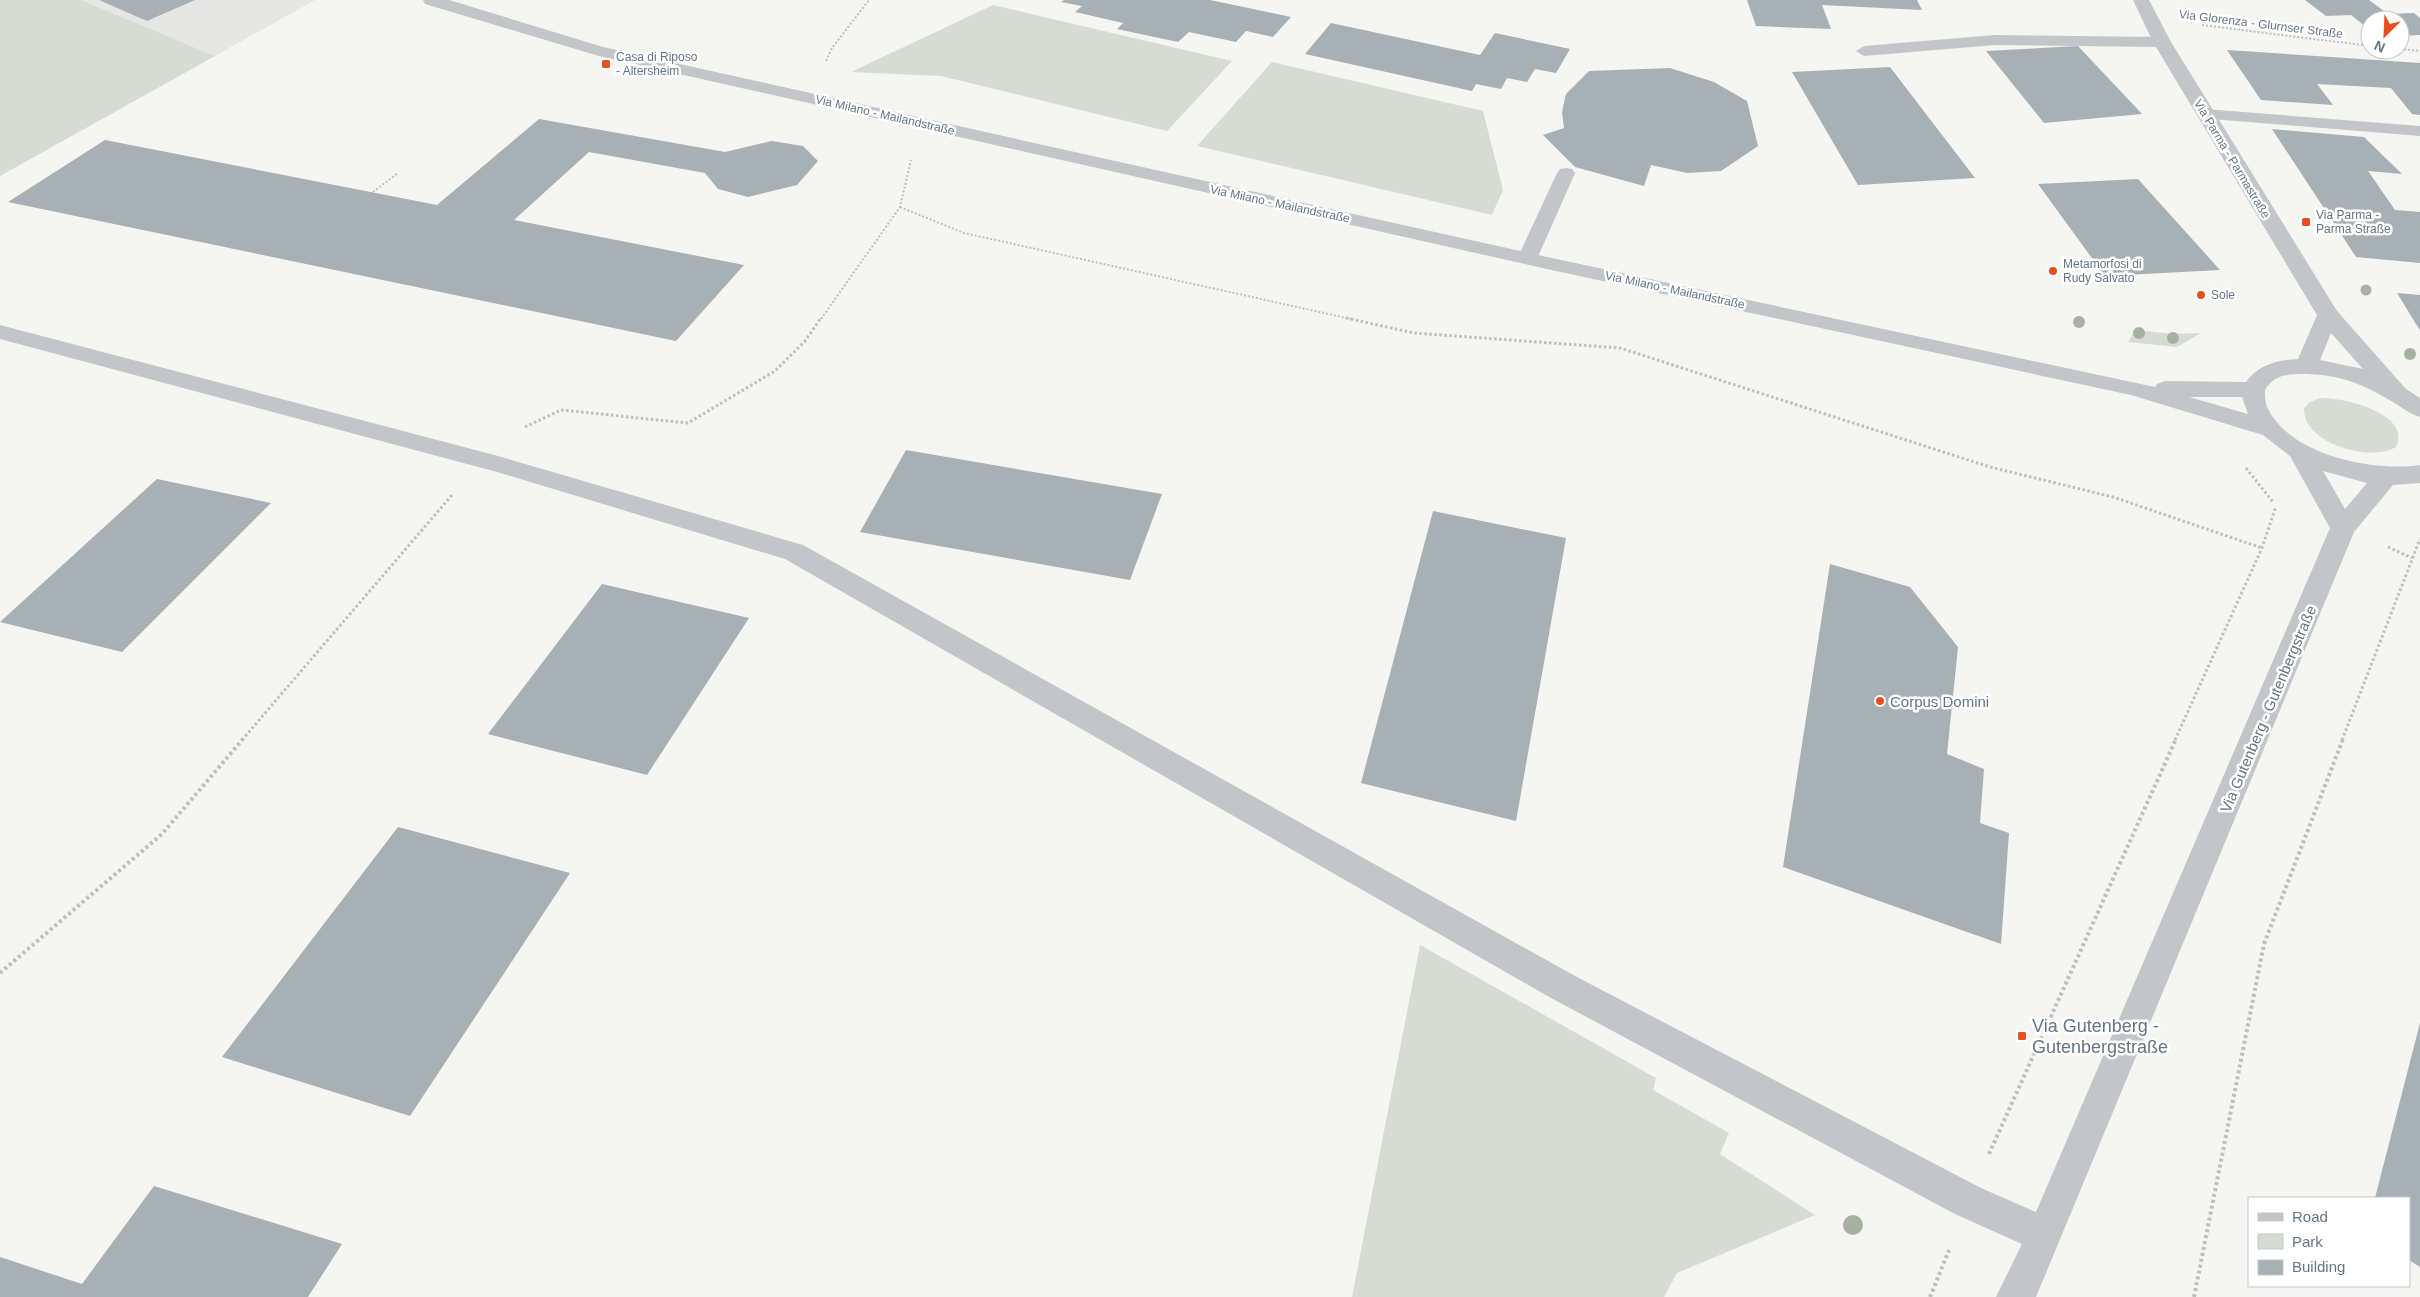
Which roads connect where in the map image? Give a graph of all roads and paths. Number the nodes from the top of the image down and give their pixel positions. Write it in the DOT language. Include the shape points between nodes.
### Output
graph roads {
  1 [pos="431,0"];
  2 [pos="869,0"];
  3 [pos="2141,0"];
  4 [pos="2150,18"];
  5 [pos="2162,42"];
  6 [pos="2360,45"];
  7 [pos="1864,51"];
  8 [pos="809,98"];
  9 [pos="2204,114"];
  10 [pos="919,123"];
  11 [pos="2420,131"];
  12 [pos="398,173"];
  13 [pos="1566,173"];
  14 [pos="373,192"];
  15 [pos="900,206"];
  16 [pos="1526,258"];
  17 [pos="2328,316"];
  18 [pos="0,332"];
  19 [pos="2306,366"];
  20 [pos="2134,388"];
  21 [pos="2253,390"];
  22 [pos="2397,393"];
  23 [pos="2420,409"];
  24 [pos="2272,430"];
  25 [pos="2299,450"];
  26 [pos="483,459"];
  27 [pos="2245,468"];
  28 [pos="2420,474"];
  29 [pos="2384,478"];
  30 [pos="2276,506"];
  31 [pos="2343,528"];
  32 [pos="2420,539"];
  33 [pos="2262,548"];
  34 [pos="2412,558"];
  35 [pos="0,974"];
  36 [pos="1968,1201"];
  37 [pos="2045,1235"];
  38 [pos="2025,1290"];
  39 [pos="1930,1297"];
  40 [pos="2194,1297"];
  1 -- 8 [label="street, Via Milano - Mailandstraße" via="599,51"];
  2 -- 8 [label="path" via="832,48"];
  3 -- 4 [label="street, Via Parma - Parmastraße"];
  4 -- 5 [label="street, Via Parma - Parmastraße"];
  4 -- 6 [label="path, Via Glorenza - Glurnser Straße"];
  5 -- 7 [label="lane" via="1995,40"];
  5 -- 9 [label="street, Via Parma - Parmastraße"];
  8 -- 10 [label="street, Via Milano - Mailandstraße"];
  9 -- 11 [label="lane"];
  9 -- 17 [label="street, Via Parma - Parmastraße"];
  10 -- 15 [label="path"];
  10 -- 16 [label="street, Via Milano - Mailandstraße"];
  12 -- 14 [label="path"];
  13 -- 16 [label="lane"];
  15 -- 26 [label="path" via="805,341 775,370 688,424 561,410 509,434"];
  15 -- 33 [label="path" via="964,233 1414,332 1620,348 1990,468 2112,497"];
  16 -- 20 [label="street, Via Milano - Mailandstraße"];
  17 -- 19 [label="street"];
  17 -- 22 [label="street, Via Parma - Parmastraße"];
  18 -- 26 [label="street"];
  19 -- 21 [label="street" via="2280,368 2262,377"];
  19 -- 22 [label="street" via="2352,373"];
  20 -- 21 [label="street, Via Milano - Mailandstraße"];
  20 -- 24 [label="street, Via Milano - Mailandstraße"];
  21 -- 24 [label="street" via="2256,409"];
  22 -- 23 [label="street"];
  24 -- 25 [label="street"];
  25 -- 29 [label="street" via="2341,469"];
  25 -- 31 [label="street"];
  26 -- 35 [label="path" via="162,834"];
  26 -- 36 [label="street" via="658,508 794,552 1563,988"];
  27 -- 30 [label="path"];
  28 -- 29 [label="street"];
  29 -- 31 [label="street, Via Gutenberg - Gutenbergstraße"];
  30 -- 31 [label="path"];
  30 -- 33 [label="path"];
  31 -- 34 [label="path"];
  31 -- 37 [label="street, Via Gutenberg - Gutenbergstraße"];
  32 -- 34 [label="path"];
  33 -- 36 [label="path"];
  34 -- 40 [label="path" via="2264,944"];
  36 -- 37 [label="street"];
  36 -- 39 [label="path"];
  37 -- 38 [label="street, Via Gutenberg - Gutenbergstraße"];
}
